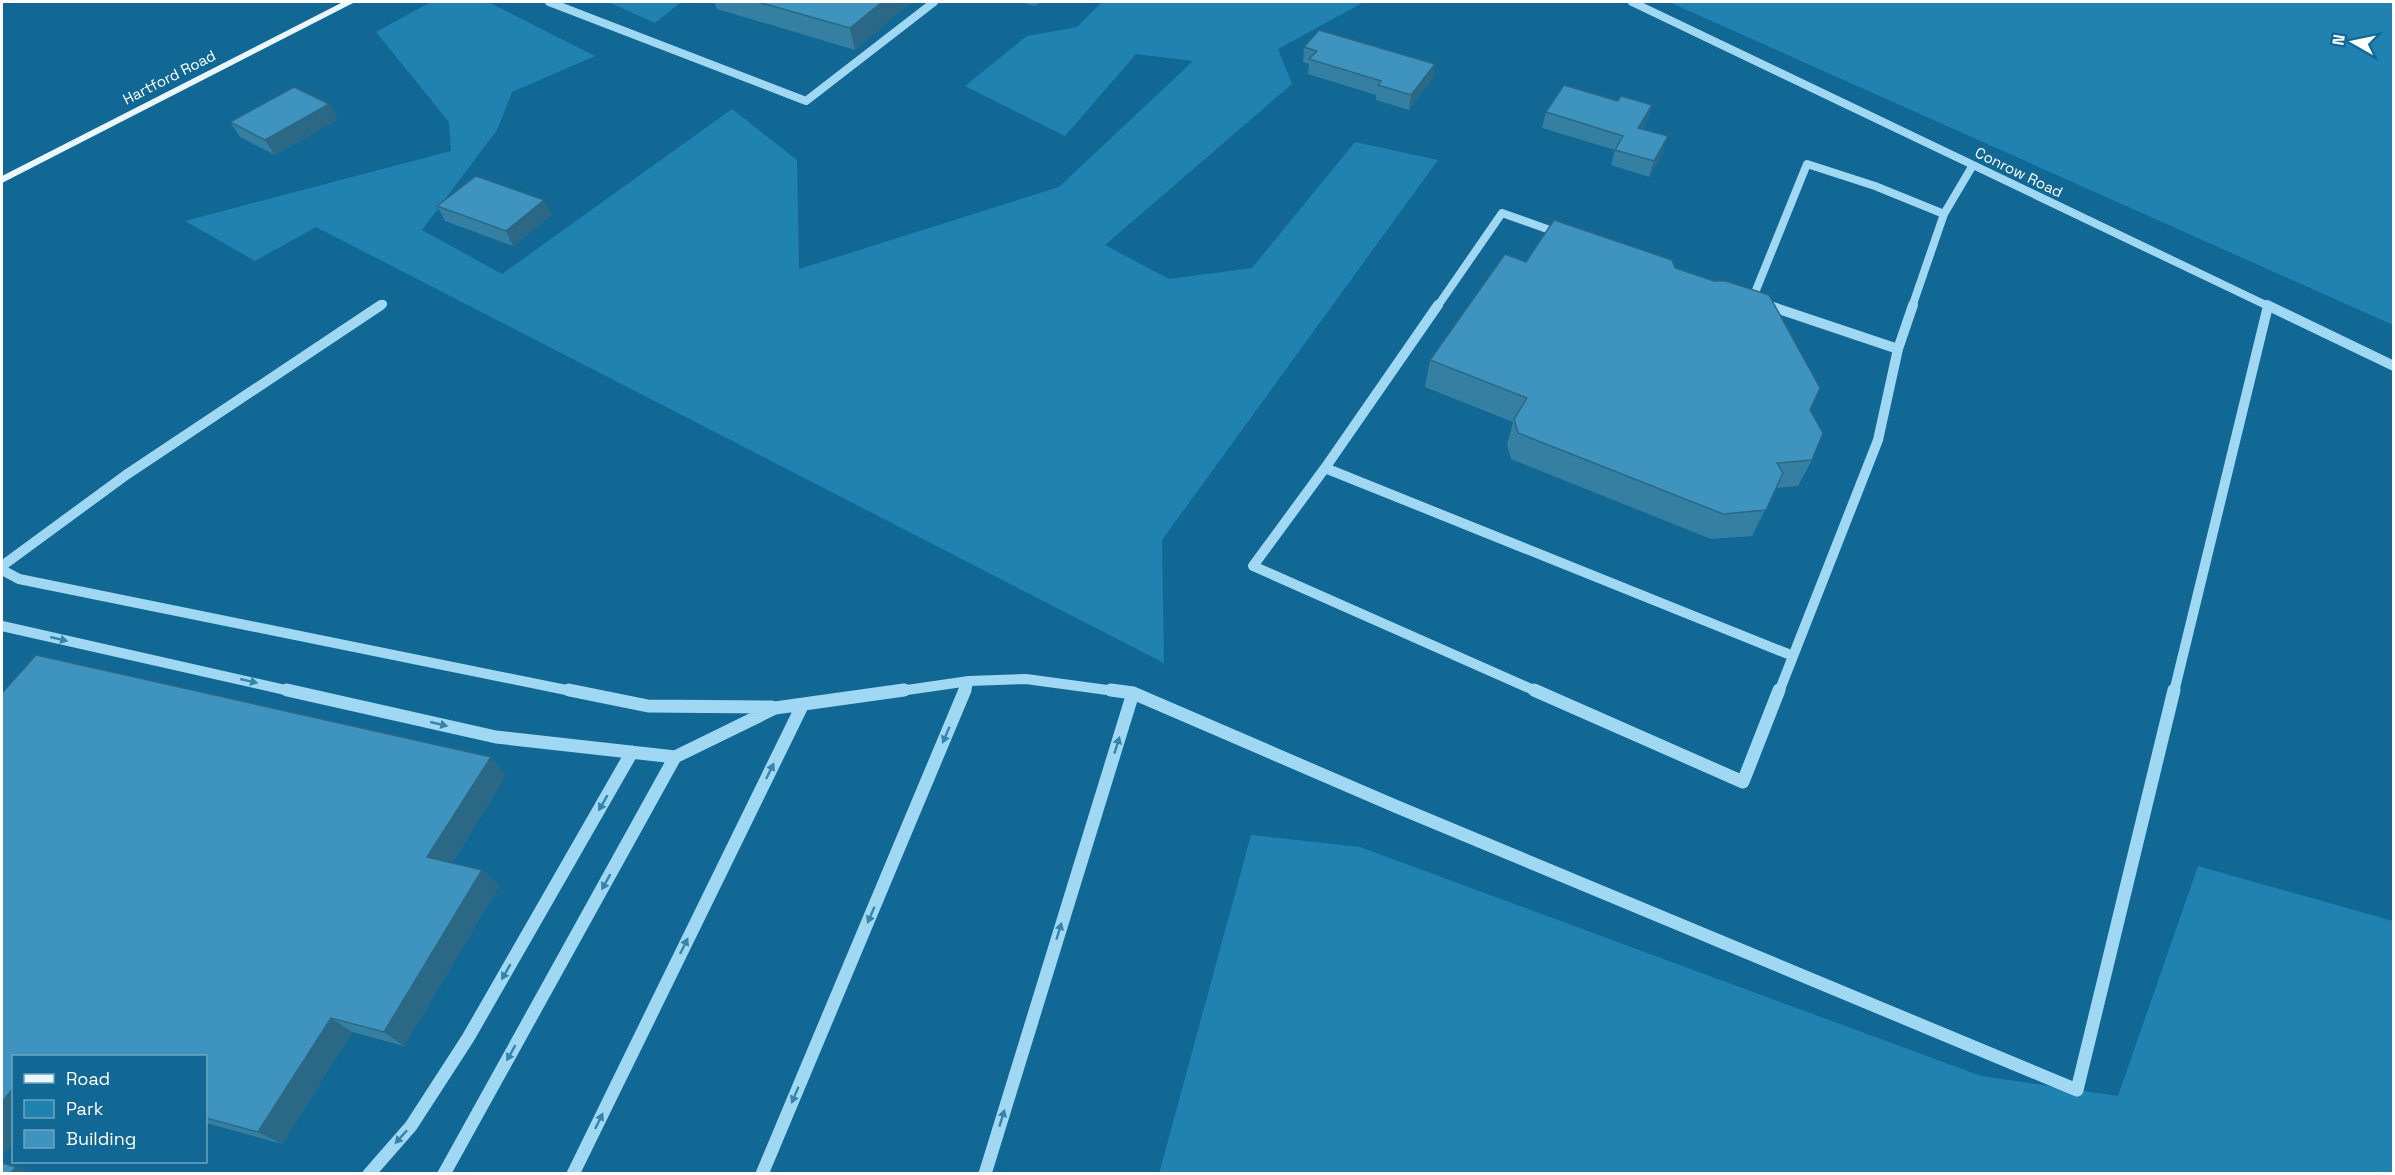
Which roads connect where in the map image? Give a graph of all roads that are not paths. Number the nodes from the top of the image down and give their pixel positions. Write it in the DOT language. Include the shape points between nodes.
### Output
graph roads {
  1 [pos="350,2"];
  2 [pos="549,2"];
  3 [pos="934,2"];
  4 [pos="1632,2"];
  5 [pos="1973,165"];
  6 [pos="2,180"];
  7 [pos="1944,214"];
  8 [pos="1568,236"];
  9 [pos="1742,296"];
  10 [pos="1752,300"];
  11 [pos="384,304"];
  12 [pos="2268,306"];
  13 [pos="1898,349"];
  14 [pos="2394,366"];
  15 [pos="1325,468"];
  16 [pos="2,568"];
  17 [pos="2,626"];
  18 [pos="1793,656"];
  19 [pos="969,681"];
  20 [pos="1133,693"];
  21 [pos="803,704"];
  22 [pos="775,708"];
  23 [pos="632,753"];
  24 [pos="675,757"];
  25 [pos="369,1173"];
  26 [pos="444,1173"];
  27 [pos="573,1173"];
  28 [pos="762,1173"];
  29 [pos="985,1173"];
  1 -- 6 [label="main road, Hartford Road"];
  2 -- 3 [label="street" via="806,101"];
  4 -- 5 [label="street, Conrow Road"];
  5 -- 7 [label="street"];
  5 -- 12 [label="street, Conrow Road"];
  7 -- 10 [label="street" via="1807,164"];
  7 -- 13 [label="street"];
  8 -- 15 [label="street" via="1502,213"];
  9 -- 10 [label="street"];
  10 -- 13 [label="street"];
  11 -- 16 [label="street" via="126,475"];
  12 -- 14 [label="street, Conrow Road"];
  12 -- 20 [label="street" via="2078,1090 1406,811"];
  13 -- 18 [label="street" via="1878,440"];
  15 -- 18 [label="street"];
  15 -- 18 [label="street" via="1253,566 1743,782"];
  16 -- 22 [label="street" via="19,579 648,706"];
  17 -- 23 [label="street, one-way" via="496,737"];
  19 -- 20 [label="street" via="1026,679"];
  19 -- 21 [label="street"];
  19 -- 28 [label="street, one-way"];
  29 -- 20 [label="street, one-way"];
  21 -- 22 [label="street"];
  27 -- 21 [label="street, one-way"];
  22 -- 24 [label="street"];
  23 -- 24 [label="street"];
  23 -- 25 [label="street, one-way" via="468,1038 411,1126"];
  24 -- 26 [label="street, one-way"];
}
